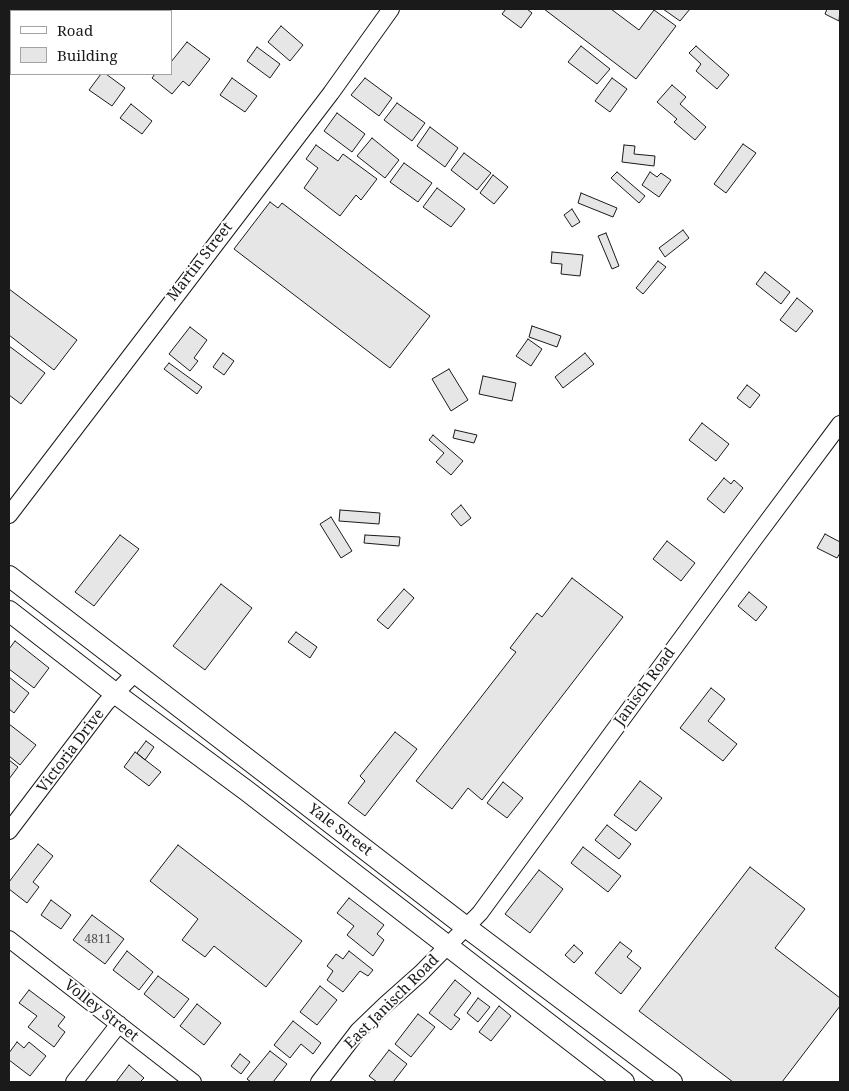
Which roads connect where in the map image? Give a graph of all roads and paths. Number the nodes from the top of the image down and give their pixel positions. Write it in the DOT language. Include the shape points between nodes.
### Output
graph roads {
  1 [pos="391,9"];
  2 [pos="840,424"];
  3 [pos="9,515"];
  4 [pos="9,576"];
  5 [pos="9,611"];
  6 [pos="136,673"];
  7 [pos="116,694"];
  8 [pos="263,771"];
  9 [pos="247,791"];
  10 [pos="9,831"];
  11 [pos="466,927"];
  12 [pos="9,939"];
  13 [pos="447,946"];
  14 [pos="119,1024"];
  15 [pos="74,1082"];
  16 [pos="194,1082"];
  17 [pos="319,1082"];
  18 [pos="624,1082"];
  19 [pos="672,1082"];
  1 -- 3 [label="street, Martin Street"];
  2 -- 11 [label="street, Janisch Road" via="480,913"];
  4 -- 6 [label="main road, Yale Street"];
  5 -- 7 [label="main road, Yale Street"];
  6 -- 7 [label="street, Victoria Drive"];
  6 -- 8 [label="main road, Yale Street"];
  7 -- 9 [label="main road, Yale Street"];
  7 -- 10 [label="street, Victoria Drive"];
  8 -- 9 [label="main road"];
  8 -- 11 [label="main road, Yale Street"];
  9 -- 13 [label="main road, Yale Street"];
  11 -- 13 [label="street, Janisch Road"];
  11 -- 19 [label="main road, Yale Street"];
  12 -- 14 [label="street, Volley Street"];
  13 -- 17 [label="street, East Janisch Road" via="358,1032"];
  13 -- 18 [label="main road, Yale Street"];
  14 -- 15 [label="street"];
  14 -- 16 [label="street, Volley Street"];
}
